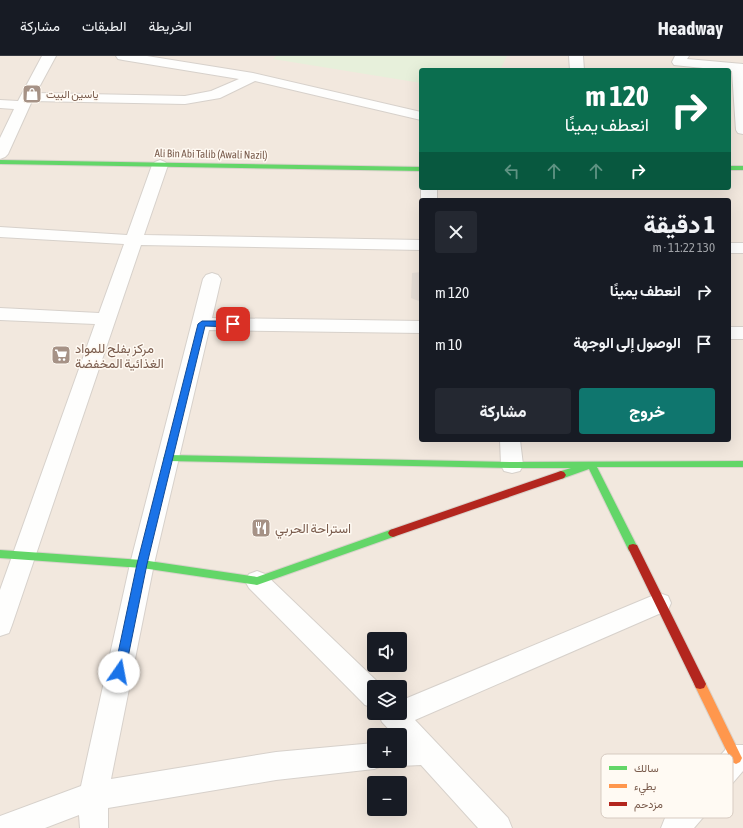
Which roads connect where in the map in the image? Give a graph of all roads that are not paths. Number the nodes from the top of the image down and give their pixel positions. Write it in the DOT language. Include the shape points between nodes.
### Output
graph roads {
  1 [pos="49,56"];
  2 [pos="123,56"];
  3 [pos="576,56"];
  4 [pos="682,56"];
  5 [pos="740,67"];
  6 [pos="577,68"];
  7 [pos="253,77"];
  8 [pos="25,101"];
  9 [pos="0,104"];
  10 [pos="419,116"];
  11 [pos="743,130"];
  12 [pos="0,154"];
  13 [pos="0,162"];
  14 [pos="160,165"];
  15 [pos="731,168"];
  16 [pos="743,168"];
  17 [pos="419,169"];
  18 [pos="0,232"];
  19 [pos="135,240"];
  20 [pos="419,245"];
  21 [pos="731,248"];
  22 [pos="743,248"];
  23 [pos="212,279"];
  24 [pos="0,314"];
  25 [pos="106,319"];
  26 [pos="202,324"];
  27 [pos="419,327"];
  28 [pos="731,333"];
  29 [pos="743,334"];
  30 [pos="510,442"];
  31 [pos="168,458"];
  32 [pos="591,464"];
  33 [pos="743,464"];
  34 [pos="512,465"];
  35 [pos="0,554"];
  36 [pos="24,556"];
  37 [pos="142,564"];
  38 [pos="257,581"];
  39 [pos="659,602"];
  40 [pos="0,625"];
  41 [pos="367,689"];
  42 [pos="407,708"];
  43 [pos="395,720"];
  44 [pos="413,752"];
  45 [pos="367,757"];
  46 [pos="739,758"];
  47 [pos="93,796"];
  48 [pos="684,818"];
  49 [pos="6,828"];
  50 [pos="94,828"];
  51 [pos="498,828"];
  52 [pos="675,828"];
  1 -- 8 [label="street"];
  2 -- 7 [label="street"];
  3 -- 6 [label="street"];
  4 -- 5 [label="street" via="679,62"];
  5 -- 11 [label="street"];
  7 -- 8 [label="street" via="215,95 185,100"];
  7 -- 10 [label="street"];
  8 -- 9 [label="street"];
  8 -- 12 [label="street"];
  13 -- 14 [label="street, Ali Bin Abi Talib (Awali Nazil)"];
  14 -- 17 [label="street, Ali Bin Abi Talib (Awali Nazil)"];
  14 -- 19 [label="street"];
  15 -- 16 [label="street"];
  18 -- 19 [label="street"];
  19 -- 20 [label="street"];
  19 -- 25 [label="street"];
  21 -- 22 [label="street"];
  23 -- 26 [label="street"];
  24 -- 25 [label="street"];
  25 -- 36 [label="street"];
  26 -- 27 [label="street"];
  26 -- 31 [label="street"];
  28 -- 29 [label="street"];
  30 -- 34 [label="street"];
  31 -- 34 [label="street"];
  31 -- 37 [label="street"];
  32 -- 33 [label="street"];
  32 -- 34 [label="street"];
  32 -- 38 [label="street"];
  32 -- 39 [label="street"];
  35 -- 36 [label="street"];
  36 -- 37 [label="street"];
  36 -- 40 [label="street"];
  37 -- 38 [label="street"];
  37 -- 47 [label="street"];
  38 -- 41 [label="street"];
  39 -- 42 [label="street"];
  39 -- 46 [label="street"];
  43 -- 44 [label="street"];
  44 -- 51 [label="street"];
  45 -- 47 [label="street" via="276,766"];
  47 -- 49 [label="street"];
  47 -- 50 [label="street"];
  48 -- 52 [label="street"];
}
